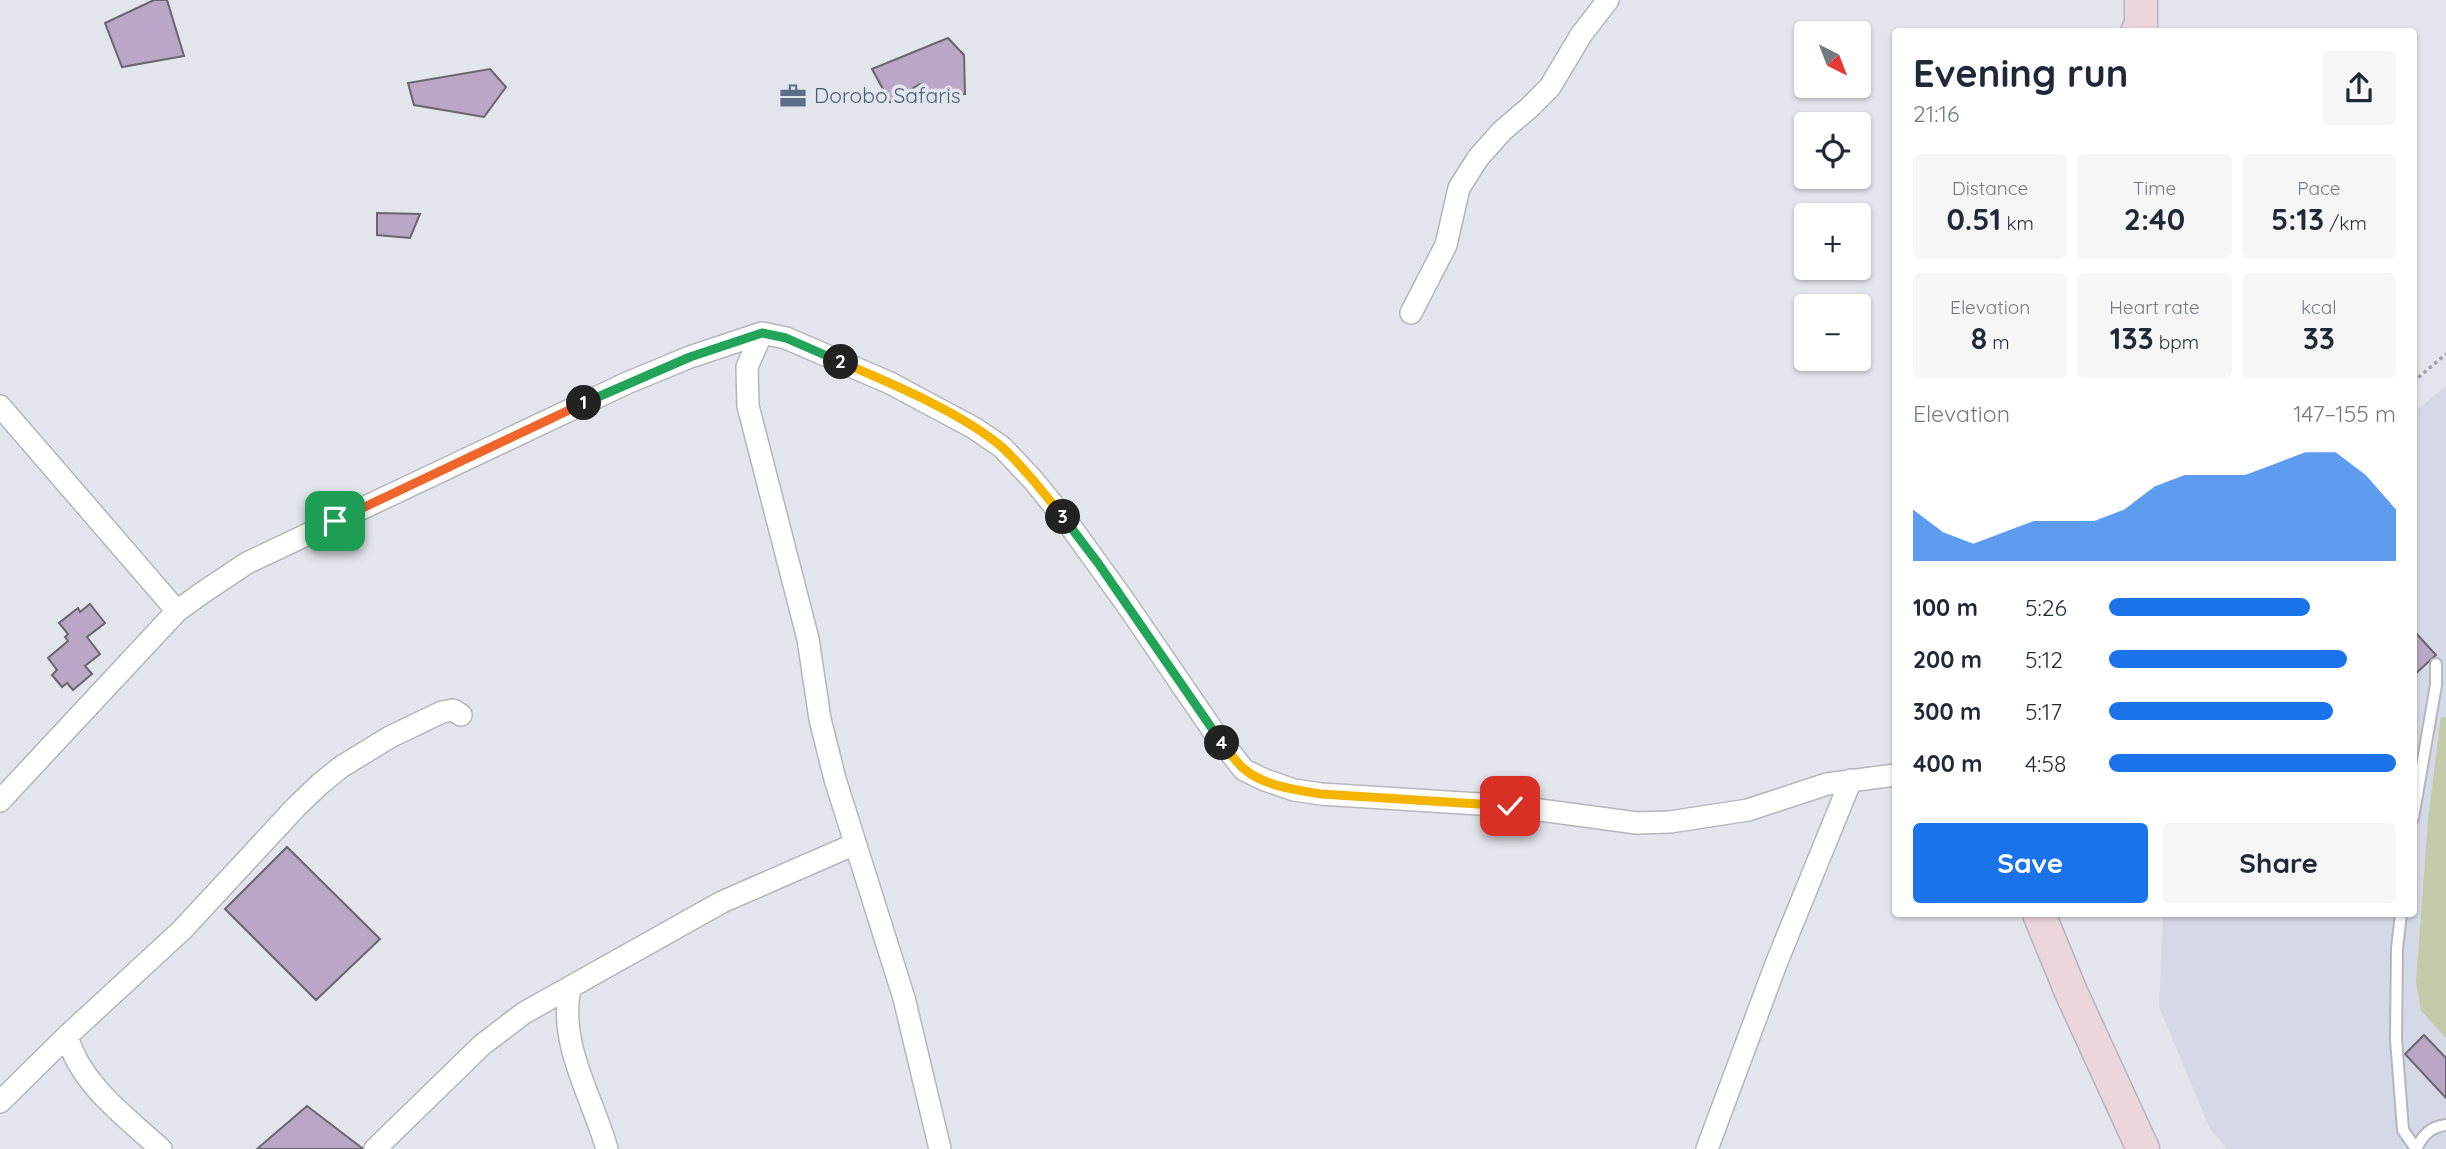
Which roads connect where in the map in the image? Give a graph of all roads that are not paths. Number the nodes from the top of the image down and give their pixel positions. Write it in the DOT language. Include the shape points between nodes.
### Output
graph roads {
  1 [pos="1608,0"];
  2 [pos="2141,0"];
  3 [pos="2140,28"];
  4 [pos="1411,313"];
  5 [pos="762,333"];
  6 [pos="0,406"];
  7 [pos="177,611"];
  8 [pos="2436,664"];
  9 [pos="461,715"];
  10 [pos="1892,775"];
  11 [pos="1851,780"];
  12 [pos="2417,795"];
  13 [pos="0,801"];
  14 [pos="855,844"];
  15 [pos="2040,917"];
  16 [pos="2401,917"];
  17 [pos="570,988"];
  18 [pos="67,1036"];
  19 [pos="0,1102"];
  20 [pos="2446,1125"];
  21 [pos="161,1149"];
  22 [pos="375,1149"];
  23 [pos="607,1149"];
  24 [pos="940,1149"];
  25 [pos="1707,1149"];
  26 [pos="2143,1149"];
  27 [pos="2416,1149"];
  1 -- 4 [label="street" via="1550,87 1478,158 1460,188 1446,245"];
  2 -- 3 [label="street"];
  5 -- 7 [label="street" via="627,383 468,457 247,563"];
  5 -- 11 [label="street" via="786,338 890,383 1002,447 1098,563 1244,770 1265,780 1321,794 1510,806 1637,823 1748,810"];
  5 -- 14 [label="street" via="747,366 748,406 808,639 820,719"];
  6 -- 7 [label="street"];
  7 -- 13 [label="street"];
  8 -- 12 [label="lane"];
  9 -- 18 [label="street" via="453,710 442,712 390,737 320,784 182,930"];
  10 -- 11 [label="street"];
  11 -- 25 [label="street"];
  14 -- 17 [label="street" via="722,902"];
  14 -- 24 [label="street" via="904,998"];
  15 -- 26 [label="street"];
  16 -- 27 [label="lane" via="2396,1039 2403,1130"];
  17 -- 22 [label="street" via="524,1013 482,1045"];
  17 -- 23 [label="street" via="566,1007 571,1045"];
  18 -- 19 [label="street"];
  18 -- 21 [label="street" via="91,1081"];
  20 -- 27 [label="lane" via="2424,1134"];
}
